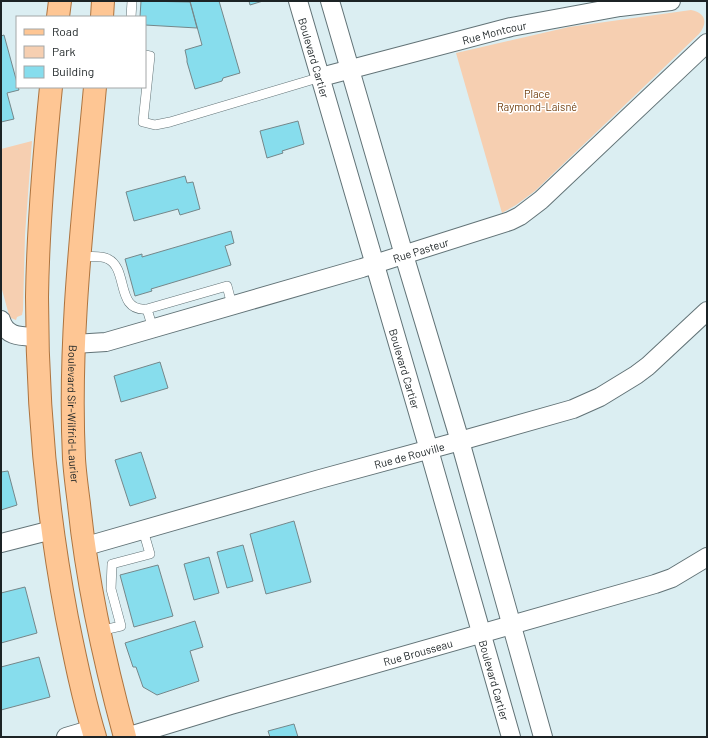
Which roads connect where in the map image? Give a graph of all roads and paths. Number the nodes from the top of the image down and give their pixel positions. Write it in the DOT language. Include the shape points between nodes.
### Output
graph roads {
  1 [pos="60,1"];
  2 [pos="103,1"];
  3 [pos="132,1"];
  4 [pos="298,1"];
  5 [pos="330,1"];
  6 [pos="671,1"];
  7 [pos="58,16"];
  8 [pos="102,16"];
  9 [pos="131,16"];
  10 [pos="707,43"];
  11 [pos="146,55"];
  12 [pos="350,69"];
  13 [pos="321,76"];
  14 [pos="50,88"];
  15 [pos="95,88"];
  16 [pos="404,255"];
  17 [pos="80,256"];
  18 [pos="375,264"];
  19 [pos="232,305"];
  20 [pos="147,309"];
  21 [pos="707,311"];
  22 [pos="1,320"];
  23 [pos="152,328"];
  24 [pos="38,337"];
  25 [pos="74,344"];
  26 [pos="460,441"];
  27 [pos="429,450"];
  28 [pos="52,530"];
  29 [pos="143,530"];
  30 [pos="1,543"];
  31 [pos="84,547"];
  32 [pos="707,557"];
  33 [pos="511,625"];
  34 [pos="99,631"];
  35 [pos="481,633"];
  36 [pos="94,733"];
  37 [pos="66,737"];
  38 [pos="125,737"];
  39 [pos="511,737"];
  40 [pos="543,737"];
  1 -- 7 [label="main road"];
  2 -- 8 [label="main road"];
  3 -- 9 [label="lane"];
  4 -- 13 [label="street, Boulevard Cartier"];
  5 -- 12 [label="street"];
  6 -- 12 [label="street, Rue Montcour" via="620,7 511,27"];
  10 -- 16 [label="street, Rue Pasteur" via="531,209 500,226"];
  11 -- 13 [label="lane" via="150,56 143,122 155,125"];
  12 -- 13 [label="street, Rue Montcour"];
  12 -- 16 [label="street"];
  13 -- 18 [label="street, Boulevard Cartier"];
  14 -- 24 [label="main road" via="39,236"];
  15 -- 17 [label="main road, Boulevard Sir-Wilfrid-Laurier"];
  16 -- 18 [label="street, Rue Pasteur"];
  16 -- 26 [label="street"];
  17 -- 20 [label="lane" via="110,259 117,268 128,301 135,308"];
  17 -- 25 [label="main road, Boulevard Sir-Wilfrid-Laurier"];
  18 -- 19 [label="street, Rue Pasteur"];
  18 -- 27 [label="street, Boulevard Cartier"];
  19 -- 20 [label="lane" via="227,286"];
  19 -- 23 [label="street, Rue Pasteur"];
  20 -- 23 [label="lane"];
  21 -- 26 [label="street, Rue de Rouville" via="648,366 606,394 573,409"];
  22 -- 24 [label="street" via="10,334"];
  23 -- 25 [label="street, Rue Pasteur" via="106,342"];
  24 -- 28 [label="main road" via="43,450"];
  25 -- 31 [label="main road, Boulevard Sir-Wilfrid-Laurier" via="74,459"];
  26 -- 27 [label="street, Rue de Rouville"];
  26 -- 33 [label="street"];
  27 -- 29 [label="street, Rue de Rouville"];
  27 -- 35 [label="street, Boulevard Cartier"];
  28 -- 30 [label="street"];
  28 -- 36 [label="main road" via="71,634"];
  29 -- 31 [label="street, Rue de Rouville"];
  29 -- 34 [label="lane" via="150,554 112,564 111,588 121,626"];
  31 -- 34 [label="main road, Boulevard Sir-Wilfrid-Laurier"];
  32 -- 33 [label="street, Rue Brousseau" via="672,578 655,584"];
  33 -- 35 [label="street, Rue Brousseau"];
  33 -- 40 [label="street"];
  34 -- 38 [label="main road, Boulevard Sir-Wilfrid-Laurier"];
  35 -- 38 [label="street, Rue Brousseau"];
  35 -- 39 [label="street, Boulevard Cartier"];
  36 -- 37 [label="street"];
}
